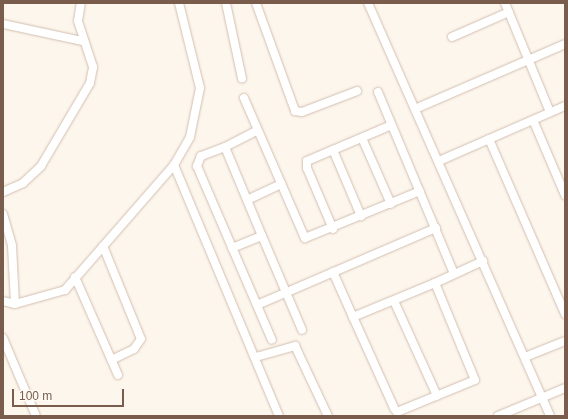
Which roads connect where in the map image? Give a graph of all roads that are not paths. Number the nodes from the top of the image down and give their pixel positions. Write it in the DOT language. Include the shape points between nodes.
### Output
graph roads {
  1 [pos="81,3"];
  2 [pos="179,3"];
  3 [pos="226,3"];
  4 [pos="256,3"];
  5 [pos="368,3"];
  6 [pos="505,3"];
  7 [pos="509,12"];
  8 [pos="3,24"];
  9 [pos="452,37"];
  10 [pos="82,41"];
  11 [pos="565,44"];
  12 [pos="529,60"];
  13 [pos="242,78"];
  14 [pos="357,91"];
  15 [pos="378,92"];
  16 [pos="244,98"];
  17 [pos="565,106"];
  18 [pos="415,109"];
  19 [pos="550,112"];
  20 [pos="532,120"];
  21 [pos="392,125"];
  22 [pos="257,131"];
  23 [pos="362,138"];
  24 [pos="489,139"];
  25 [pos="225,146"];
  26 [pos="333,150"];
  27 [pos="438,161"];
  28 [pos="174,165"];
  29 [pos="281,184"];
  30 [pos="420,191"];
  31 [pos="3,192"];
  32 [pos="565,195"];
  33 [pos="247,200"];
  34 [pos="391,204"];
  35 [pos="3,214"];
  36 [pos="362,216"];
  37 [pos="436,228"];
  38 [pos="333,229"];
  39 [pos="262,236"];
  40 [pos="103,246"];
  41 [pos="232,248"];
  42 [pos="483,260"];
  43 [pos="333,272"];
  44 [pos="454,274"];
  45 [pos="75,277"];
  46 [pos="435,283"];
  47 [pos="287,292"];
  48 [pos="3,301"];
  49 [pos="394,301"];
  50 [pos="15,304"];
  51 [pos="257,305"];
  52 [pos="565,314"];
  53 [pos="353,317"];
  54 [pos="302,330"];
  55 [pos="3,338"];
  56 [pos="272,340"];
  57 [pos="565,341"];
  58 [pos="256,357"];
  59 [pos="524,358"];
  60 [pos="111,360"];
  61 [pos="118,375"];
  62 [pos="565,388"];
  63 [pos="437,396"];
  64 [pos="542,398"];
  65 [pos="276,415"];
  66 [pos="503,415"];
  67 [pos="36,416"];
  68 [pos="328,416"];
  69 [pos="550,416"];
  1 -- 10 [label="street" via="78,21"];
  2 -- 28 [label="street" via="200,88 195,126"];
  3 -- 13 [label="street"];
  4 -- 14 [label="street" via="294,111 302,112"];
  5 -- 18 [label="street"];
  6 -- 7 [label="street"];
  7 -- 9 [label="street"];
  7 -- 12 [label="street"];
  8 -- 10 [label="street"];
  10 -- 31 [label="street" via="93,67 84,95 41,166 23,183"];
  11 -- 12 [label="street"];
  12 -- 18 [label="street"];
  12 -- 19 [label="street"];
  15 -- 21 [label="street"];
  16 -- 22 [label="street"];
  17 -- 19 [label="street"];
  18 -- 27 [label="street"];
  19 -- 20 [label="street"];
  20 -- 24 [label="street"];
  20 -- 32 [label="street"];
  21 -- 23 [label="street"];
  21 -- 30 [label="street"];
  22 -- 25 [label="street"];
  22 -- 29 [label="street"];
  23 -- 26 [label="street"];
  23 -- 34 [label="street"];
  24 -- 27 [label="street"];
  24 -- 52 [label="street"];
  25 -- 33 [label="street"];
  25 -- 41 [label="street" via="201,156 197,162"];
  26 -- 36 [label="street"];
  26 -- 38 [label="street" via="309,160 306,166"];
  27 -- 42 [label="street"];
  28 -- 40 [label="street"];
  28 -- 58 [label="street"];
  29 -- 33 [label="street"];
  29 -- 38 [label="street" via="305,238"];
  30 -- 34 [label="street"];
  30 -- 37 [label="street"];
  33 -- 39 [label="street"];
  34 -- 36 [label="street"];
  35 -- 50 [label="street" via="12,246"];
  36 -- 38 [label="street"];
  37 -- 43 [label="street"];
  37 -- 44 [label="street"];
  39 -- 41 [label="street"];
  39 -- 47 [label="street"];
  40 -- 45 [label="street"];
  40 -- 60 [label="street" via="140,339 134,349"];
  41 -- 51 [label="street"];
  42 -- 44 [label="street"];
  42 -- 59 [label="street"];
  43 -- 47 [label="street"];
  43 -- 53 [label="street"];
  44 -- 46 [label="street"];
  45 -- 50 [label="street" via="61,292"];
  45 -- 60 [label="street"];
  46 -- 49 [label="street"];
  46 -- 63 [label="street" via="475,377 471,383"];
  47 -- 51 [label="street"];
  47 -- 54 [label="street"];
  48 -- 50 [label="street"];
  49 -- 53 [label="street"];
  49 -- 63 [label="street"];
  51 -- 56 [label="street"];
  53 -- 63 [label="street" via="396,411"];
  55 -- 67 [label="street"];
  57 -- 59 [label="street"];
  58 -- 65 [label="street"];
  58 -- 68 [label="street" via="295,346"];
  59 -- 64 [label="street"];
  60 -- 61 [label="street"];
  62 -- 64 [label="street"];
  64 -- 66 [label="street"];
  64 -- 69 [label="street"];
}
